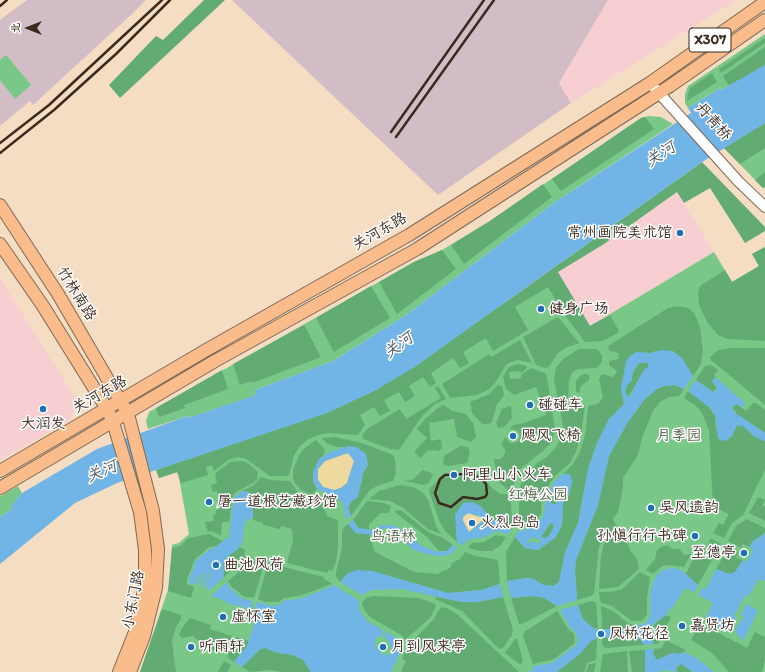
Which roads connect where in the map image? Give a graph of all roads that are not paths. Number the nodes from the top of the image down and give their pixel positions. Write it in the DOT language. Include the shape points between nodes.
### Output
graph roads {
  1 [pos="765,2"];
  2 [pos="765,20"];
  3 [pos="653,81"];
  4 [pos="662,91"];
  5 [pos="721,158"];
  6 [pos="765,204"];
  7 [pos="0,205"];
  8 [pos="765,207"];
  9 [pos="0,244"];
  10 [pos="121,401"];
  11 [pos="106,410"];
  12 [pos="128,414"];
  13 [pos="113,422"];
  14 [pos="0,471"];
  15 [pos="0,488"];
  16 [pos="119,672"];
  17 [pos="130,672"];
  1 -- 3 [label="main road, 关河东路 / X307"];
  2 -- 4 [label="main road, 关河东路 / X307"];
  3 -- 4 [label="street, 丹青桥"];
  3 -- 10 [label="main road, 关河东路" via="409,235"];
  4 -- 5 [label="street, 丹青桥"];
  4 -- 12 [label="main road, 关河东路" via="418,249 215,361"];
  5 -- 6 [label="street"];
  5 -- 8 [label="street"];
  7 -- 10 [label="main road, 竹林南路" via="58,294"];
  9 -- 11 [label="main road" via="43,306"];
  10 -- 11 [label="main road, 关河东路"];
  10 -- 12 [label="main road"];
  11 -- 13 [label="main road"];
  11 -- 14 [label="main road, 关河东路"];
  12 -- 13 [label="main road, 关河东路"];
  12 -- 17 [label="main road, 小东门路" via="153,511 158,549 156,588 144,636"];
  13 -- 15 [label="main road, 关河东路"];
  13 -- 16 [label="main road, 小东门路" via="140,512 146,550 145,586 135,632"];
}
